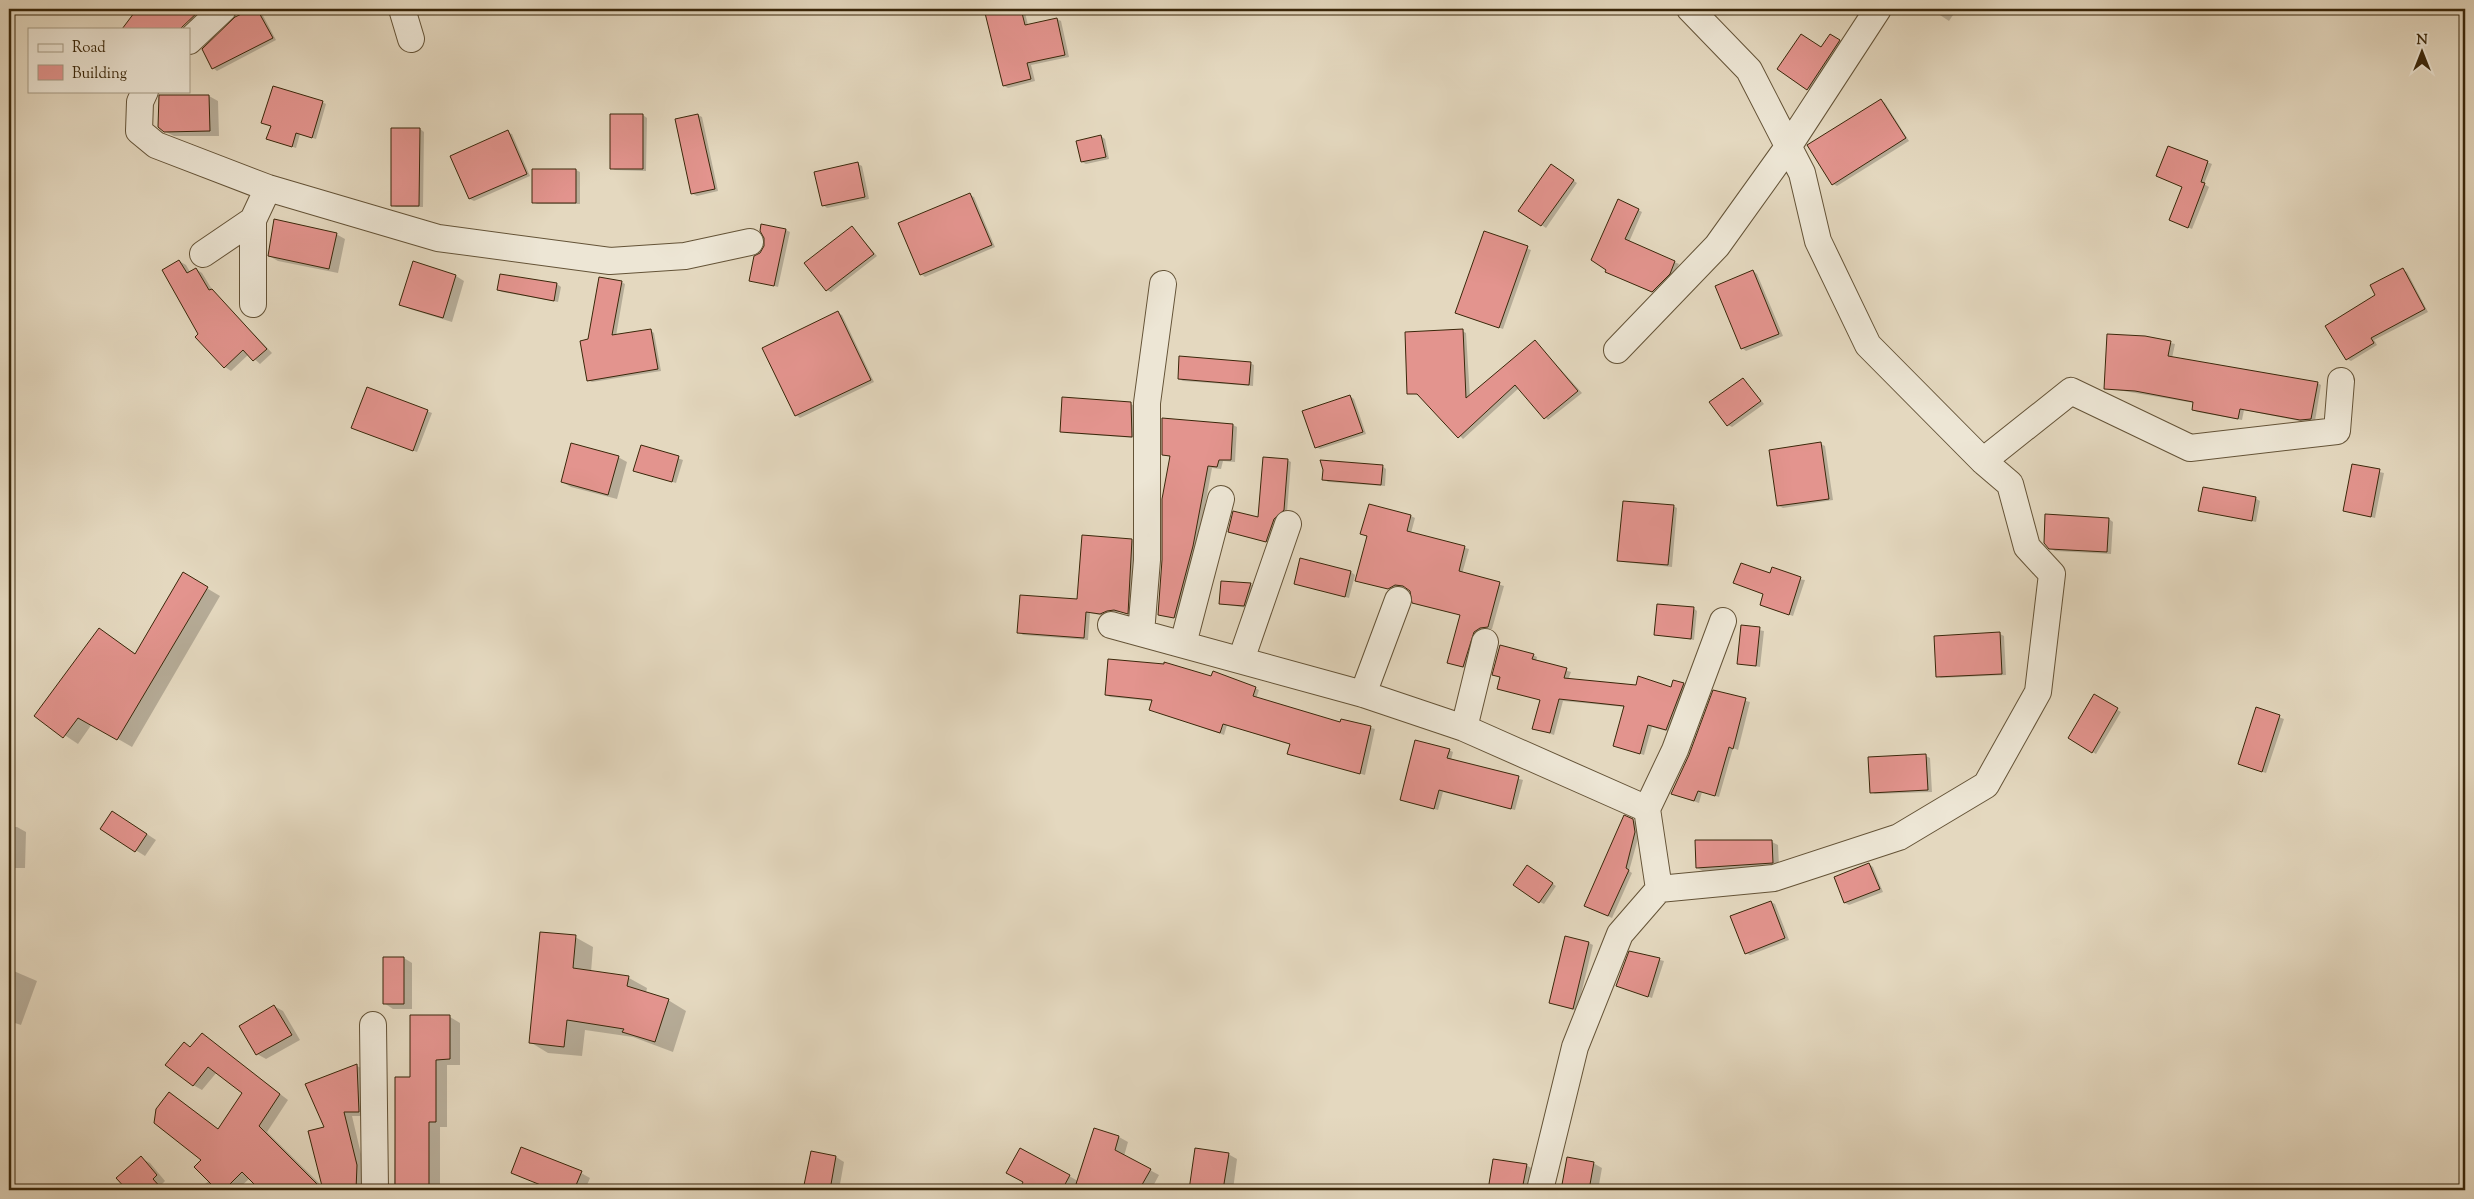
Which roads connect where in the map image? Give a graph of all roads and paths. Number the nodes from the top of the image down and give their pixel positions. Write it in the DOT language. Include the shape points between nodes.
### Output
graph roads {
  1 [pos="223,9"];
  2 [pos="402,9"];
  3 [pos="1690,9"];
  4 [pos="1878,9"];
  5 [pos="410,39"];
  6 [pos="190,40"];
  7 [pos="144,92"];
  8 [pos="1788,147"];
  9 [pos="268,188"];
  10 [pos="253,220"];
  11 [pos="750,242"];
  12 [pos="203,254"];
  13 [pos="1163,284"];
  14 [pos="253,304"];
  15 [pos="1617,350"];
  16 [pos="2341,381"];
  17 [pos="1983,461"];
  18 [pos="1221,499"];
  19 [pos="1288,524"];
  20 [pos="1398,600"];
  21 [pos="1723,621"];
  22 [pos="1111,625"];
  23 [pos="1141,633"];
  24 [pos="1485,642"];
  25 [pos="1183,644"];
  26 [pos="1241,660"];
  27 [pos="1363,694"];
  28 [pos="1464,728"];
  29 [pos="1646,810"];
  30 [pos="1659,889"];
  31 [pos="373,1025"];
  32 [pos="374,1190"];
  33 [pos="1540,1190"];
  1 -- 6 [label="street"];
  2 -- 5 [label="street"];
  3 -- 8 [label="street" via="1749,70"];
  4 -- 8 [label="street"];
  7 -- 9 [label="street" via="139,131 156,145"];
  8 -- 15 [label="street" via="1717,246"];
  8 -- 17 [label="street" via="1802,173 1818,241 1868,344"];
  9 -- 10 [label="street"];
  9 -- 11 [label="street" via="438,238 610,261 685,256"];
  10 -- 12 [label="street"];
  10 -- 14 [label="street"];
  13 -- 23 [label="street" via="1147,403 1147,560"];
  16 -- 17 [label="street" via="2337,431 2190,448 2071,391"];
  17 -- 30 [label="street" via="2010,484 2027,547 2052,574 2038,692 1986,785 1899,837 1774,878"];
  18 -- 25 [label="street"];
  19 -- 26 [label="street"];
  20 -- 27 [label="street"];
  21 -- 29 [label="street" via="1675,750"];
  22 -- 23 [label="street"];
  23 -- 25 [label="street"];
  24 -- 28 [label="street"];
  25 -- 26 [label="street"];
  26 -- 27 [label="street"];
  27 -- 28 [label="street"];
  28 -- 29 [label="street"];
  29 -- 30 [label="street"];
  30 -- 33 [label="street" via="1620,934 1579,1039"];
  31 -- 32 [label="street"];
}
